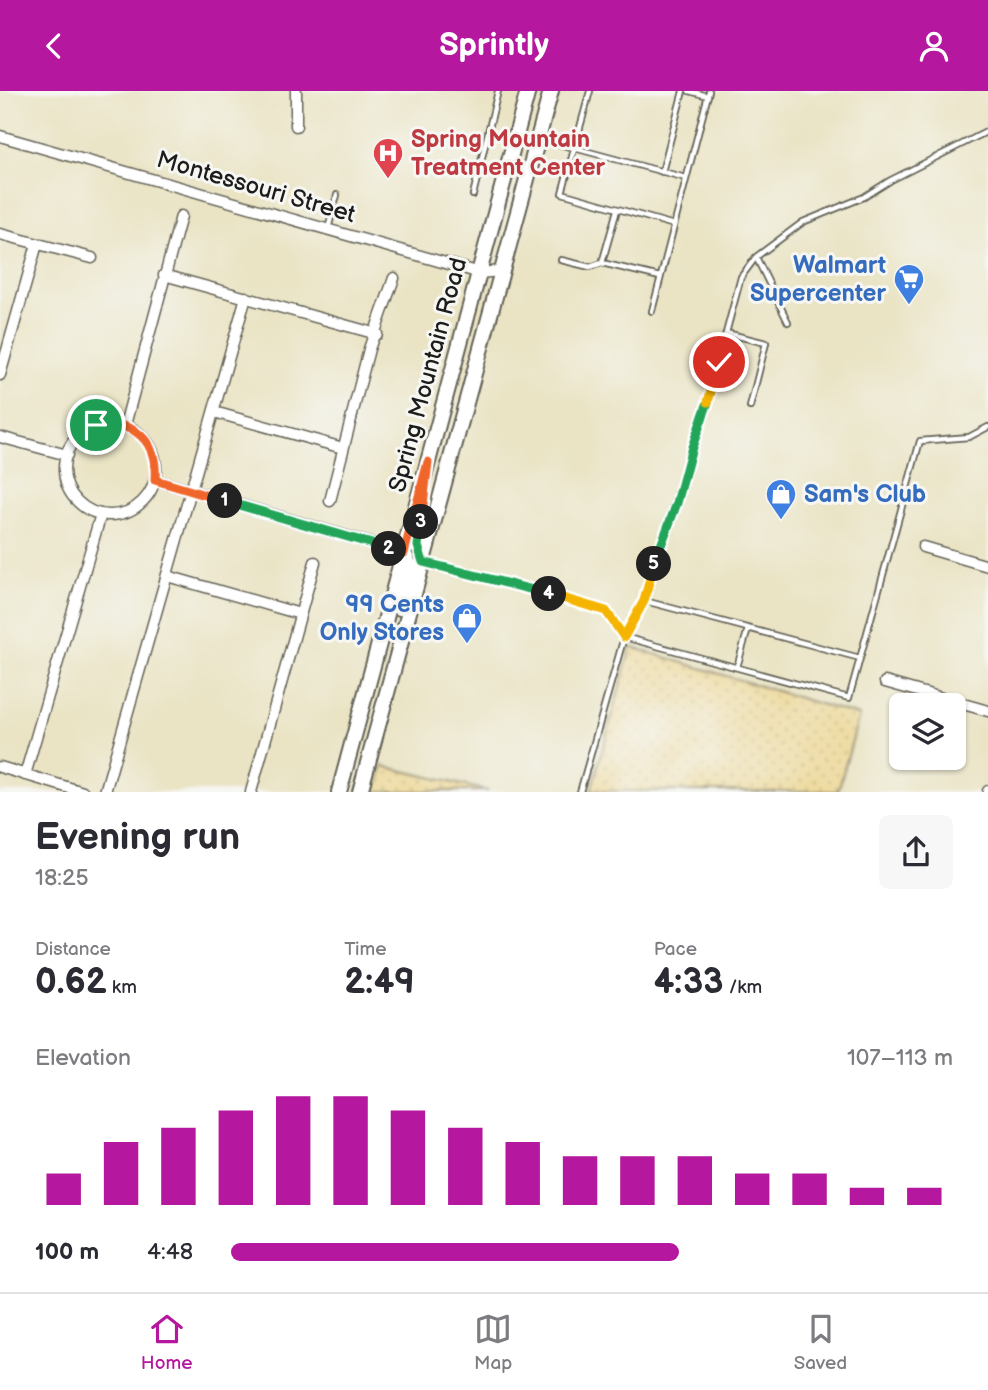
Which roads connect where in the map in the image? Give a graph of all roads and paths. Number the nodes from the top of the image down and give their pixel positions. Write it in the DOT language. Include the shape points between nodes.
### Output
graph roads {
  1 [pos="296,91"];
  2 [pos="498,91"];
  3 [pos="528,91"];
  4 [pos="551,91"];
  5 [pos="590,91"];
  6 [pos="683,91"];
  7 [pos="689,91"];
  8 [pos="708,93"];
  9 [pos="296,126"];
  10 [pos="988,131"];
  11 [pos="0,136"];
  12 [pos="537,142"];
  13 [pos="575,148"];
  14 [pos="662,171"];
  15 [pos="686,178"];
  16 [pos="337,195"];
  17 [pos="473,195"];
  18 [pos="617,210"];
  19 [pos="181,216"];
  20 [pos="674,225"];
  21 [pos="328,230"];
  22 [pos="0,234"];
  23 [pos="37,244"];
  24 [pos="756,257"];
  25 [pos="92,258"];
  26 [pos="561,260"];
  27 [pos="602,263"];
  28 [pos="501,271"];
  29 [pos="479,273"];
  30 [pos="164,275"];
  31 [pos="660,277"];
  32 [pos="394,278"];
  33 [pos="246,297"];
  34 [pos="652,311"];
  35 [pos="788,322"];
  36 [pos="726,333"];
  37 [pos="377,334"];
  38 [pos="0,375"];
  39 [pos="750,407"];
  40 [pos="214,412"];
  41 [pos="125,425"];
  42 [pos="988,428"];
  43 [pos="0,437"];
  44 [pos="343,448"];
  45 [pos="67,455"];
  46 [pos="428,462"];
  47 [pos="155,480"];
  48 [pos="191,491"];
  49 [pos="330,501"];
  50 [pos="101,514"];
  51 [pos="923,547"];
  52 [pos="404,553"];
  53 [pos="315,562"];
  54 [pos="423,562"];
  55 [pos="988,566"];
  56 [pos="167,576"];
  57 [pos="644,601"];
  58 [pos="300,614"];
  59 [pos="748,629"];
  60 [pos="624,637"];
  61 [pos="860,658"];
  62 [pos="737,667"];
  63 [pos="885,682"];
  64 [pos="389,686"];
  65 [pos="988,711"];
  66 [pos="0,767"];
  67 [pos="25,775"];
  68 [pos="83,792"];
  69 [pos="105,792"];
  70 [pos="251,792"];
  71 [pos="339,792"];
  72 [pos="360,792"];
  73 [pos="580,792"];
  1 -- 9 [label="street"];
  2 -- 17 [label="lane"];
  3 -- 29 [label="main road, Spring Mountain Road"];
  4 -- 12 [label="main road, Spring Mountain Road"];
  5 -- 13 [label="lane"];
  6 -- 14 [label="lane"];
  7 -- 8 [label="lane"];
  8 -- 15 [label="lane"];
  10 -- 24 [label="lane" via="864,197 803,222"];
  11 -- 21 [label="street, Montessouri Street"];
  12 -- 13 [label="lane"];
  12 -- 28 [label="main road, Spring Mountain Road"];
  13 -- 14 [label="lane"];
  13 -- 18 [label="lane" via="562,193"];
  14 -- 15 [label="lane"];
  15 -- 20 [label="lane"];
  16 -- 21 [label="lane"];
  18 -- 20 [label="lane"];
  18 -- 27 [label="lane"];
  19 -- 30 [label="street"];
  20 -- 31 [label="lane"];
  21 -- 29 [label="street, Montessouri Street"];
  22 -- 23 [label="street"];
  23 -- 25 [label="street"];
  23 -- 38 [label="street"];
  24 -- 35 [label="lane"];
  24 -- 36 [label="lane" via="741,277"];
  26 -- 27 [label="lane" via="590,267"];
  27 -- 31 [label="lane"];
  28 -- 29 [label="street, Montessouri Street"];
  28 -- 54 [label="main road, Spring Mountain Road"];
  29 -- 46 [label="main road, Spring Mountain Road"];
  30 -- 33 [label="street"];
  30 -- 41 [label="street"];
  31 -- 34 [label="lane"];
  32 -- 37 [label="street"];
  33 -- 37 [label="street"];
  33 -- 40 [label="street"];
  36 -- 39 [label="lane" via="766,343"];
  36 -- 57 [label="lane" via="704,419"];
  37 -- 44 [label="street"];
  40 -- 44 [label="street"];
  40 -- 48 [label="street"];
  41 -- 45 [label="street" via="96,425 73,442"];
  41 -- 47 [label="street" via="147,441 156,467"];
  42 -- 61 [label="lane" via="969,437 920,441"];
  43 -- 45 [label="street"];
  44 -- 49 [label="street"];
  45 -- 50 [label="street" via="64,471 75,499"];
  46 -- 52 [label="main road, Spring Mountain Road"];
  46 -- 54 [label="main road" via="418,546"];
  47 -- 48 [label="street"];
  47 -- 50 [label="street" via="134,508"];
  48 -- 52 [label="street"];
  48 -- 56 [label="street"];
  50 -- 67 [label="street"];
  51 -- 55 [label="street"];
  52 -- 64 [label="main road" via="410,566 394,634"];
  52 -- 71 [label="main road, Spring Mountain Road"];
  53 -- 58 [label="street"];
  54 -- 60 [label="lane" via="606,611"];
  54 -- 64 [label="main road, Spring Mountain Road"];
  56 -- 58 [label="street"];
  56 -- 69 [label="street"];
  57 -- 59 [label="lane"];
  57 -- 60 [label="lane"];
  58 -- 70 [label="street"];
  59 -- 61 [label="lane"];
  59 -- 62 [label="lane"];
  60 -- 62 [label="lane"];
  60 -- 73 [label="lane"];
  61 -- 62 [label="lane" via="849,698"];
  63 -- 65 [label="street"];
  64 -- 72 [label="main road, Spring Mountain Road"];
  66 -- 67 [label="street"];
  67 -- 68 [label="street"];
}
